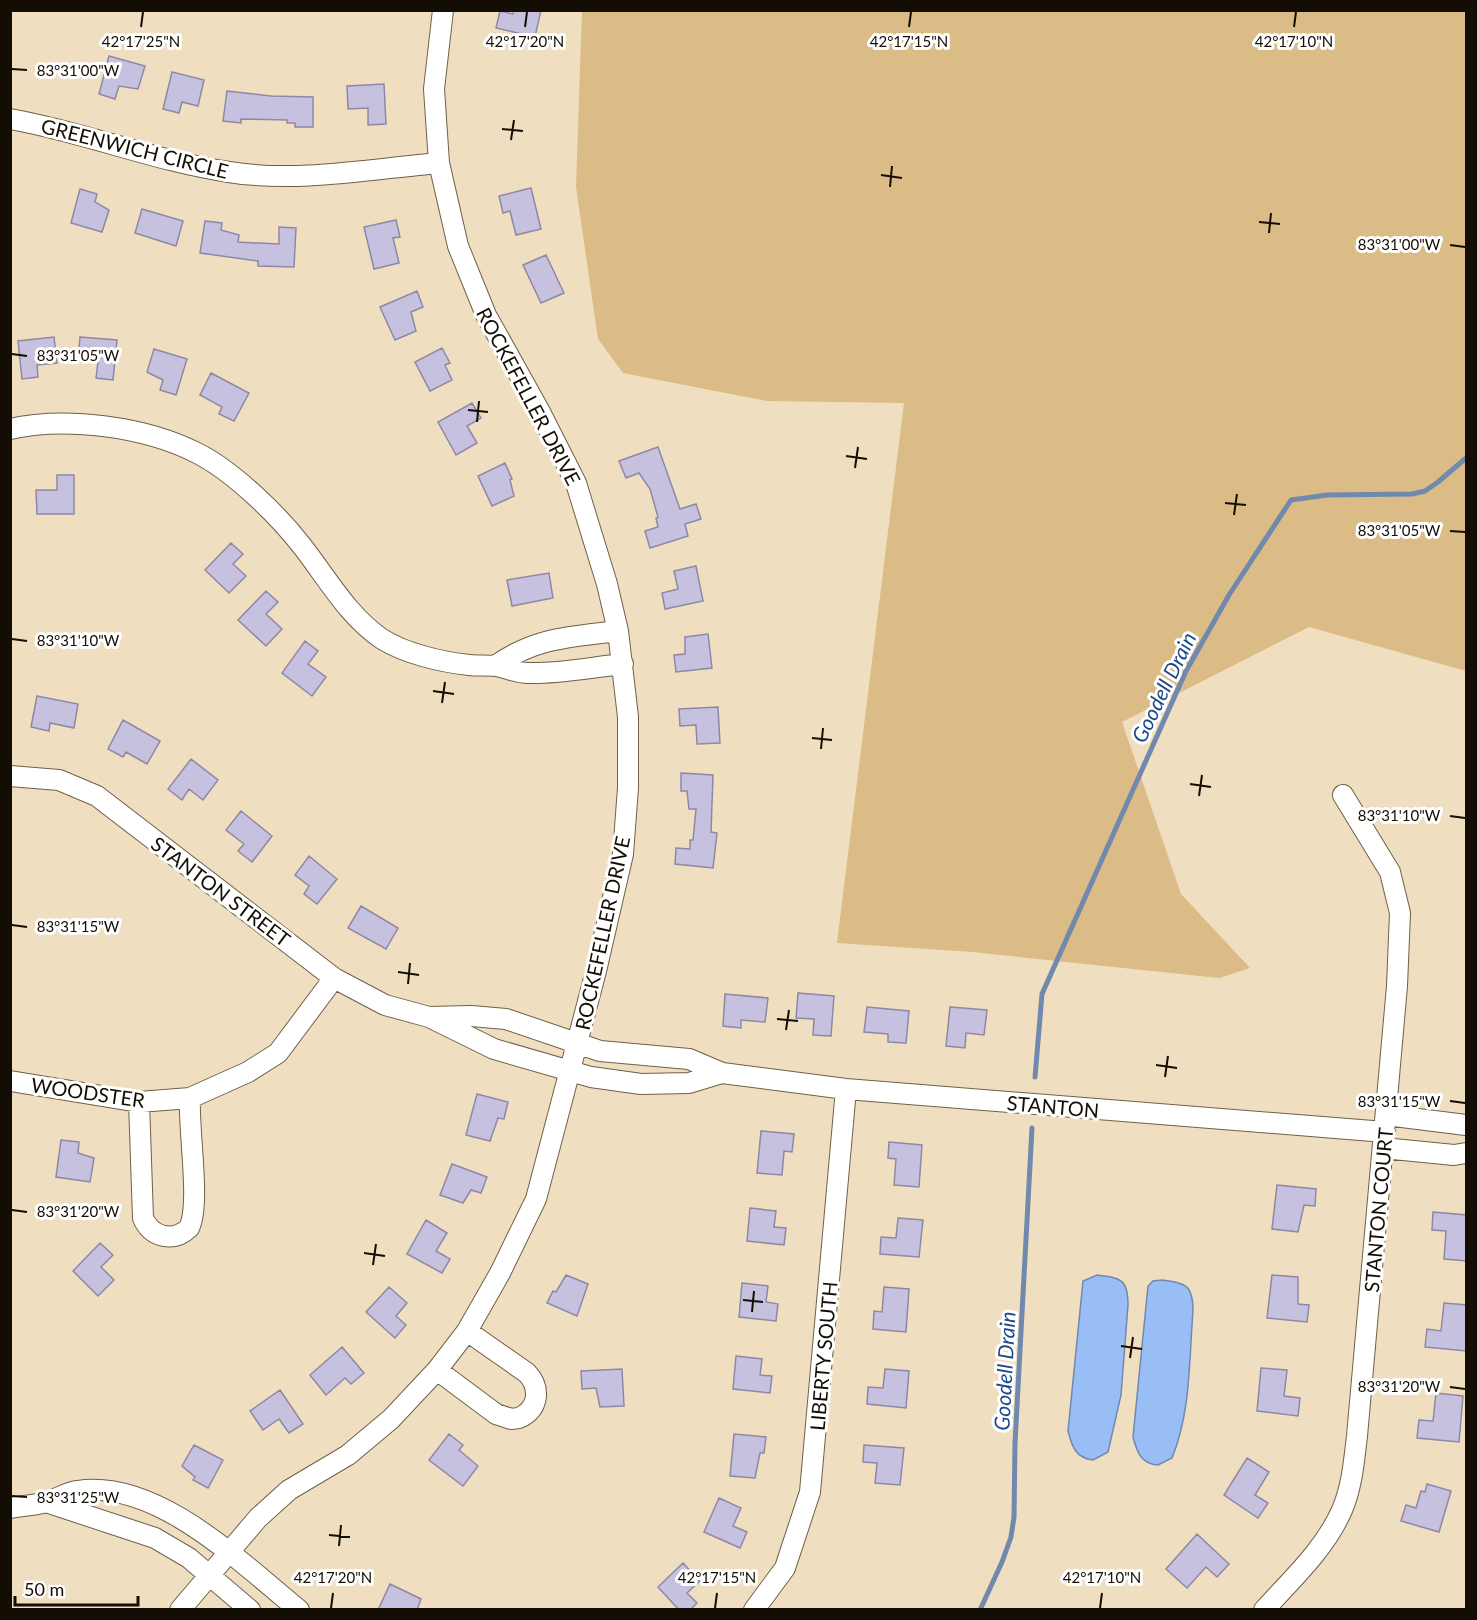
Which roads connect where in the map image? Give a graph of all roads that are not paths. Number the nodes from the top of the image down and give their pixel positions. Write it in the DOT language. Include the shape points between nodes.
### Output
graph roads {
  1 [pos="443,10"];
  2 [pos="10,119"];
  3 [pos="440,163"];
  4 [pos="10,429"];
  5 [pos="618,631"];
  6 [pos="623,663"];
  7 [pos="495,666"];
  8 [pos="10,776"];
  9 [pos="1343,795"];
  10 [pos="334,978"];
  11 [pos="429,1017"];
  12 [pos="577,1043"];
  13 [pos="569,1071"];
  14 [pos="722,1073"];
  15 [pos="10,1081"];
  16 [pos="846,1089"];
  17 [pos="190,1098"];
  18 [pos="139,1102"];
  19 [pos="1467,1125"];
  20 [pos="1385,1132"];
  21 [pos="1467,1153"];
  22 [pos="467,1331"];
  23 [pos="437,1370"];
  24 [pos="46,1502"];
  25 [pos="10,1508"];
  26 [pos="227,1552"];
  27 [pos="208,1574"];
  28 [pos="180,1610"];
  29 [pos="250,1610"];
  30 [pos="299,1610"];
  31 [pos="754,1610"];
  32 [pos="1264,1610"];
  1 -- 3 [label="street, ROCKEFELLER DRIVE" via="434,89"];
  2 -- 3 [label="street, GREENWICH CIRCLE" via="188,165 231,172 308,176"];
  3 -- 5 [label="street, ROCKEFELLER DRIVE" via="469,279 576,483"];
  4 -- 7 [label="street" via="30,425 110,427 198,453 257,497 302,545 338,596 383,639 434,658"];
  5 -- 6 [label="street, ROCKEFELLER DRIVE"];
  5 -- 7 [label="street" via="545,641 517,651"];
  6 -- 7 [label="street" via="526,673"];
  6 -- 12 [label="street, ROCKEFELLER DRIVE" via="628,717 623,854"];
  8 -- 10 [label="street, STANTON STREET" via="59,780 97,796"];
  9 -- 20 [label="street, STANTON COURT" via="1390,872 1400,913"];
  10 -- 11 [label="street, STANTON STREET" via="385,1005"];
  10 -- 17 [label="street, WOODSTER" via="278,1053 248,1072"];
  11 -- 12 [label="street, STANTON STREET" via="506,1019"];
  11 -- 13 [label="street, STANTON STREET" via="495,1049"];
  12 -- 13 [label="street, ROCKEFELLER DRIVE"];
  12 -- 14 [label="street, STANTON STREET" via="600,1051 689,1059"];
  13 -- 14 [label="street, STANTON STREET" via="641,1084 689,1083"];
  13 -- 22 [label="street, ROCKEFELLER DRIVE" via="536,1199"];
  14 -- 16 [label="street, STANTON"];
  15 -- 18 [label="street, WOODSTER"];
  16 -- 20 [label="street, STANTON"];
  16 -- 31 [label="street, LIBERTY SOUTH" via="810,1492 785,1568"];
  17 -- 18 [label="street, WOODSTER"];
  17 -- 18 [label="street" via="194,1212 189,1228 167,1237 151,1231 142,1218"];
  19 -- 20 [label="street"];
  20 -- 21 [label="street" via="1454,1155"];
  20 -- 32 [label="street, STANTON COURT" via="1350,1487 1342,1511 1316,1553"];
  22 -- 23 [label="street, ROCKEFELLER DRIVE"];
  22 -- 23 [label="street" via="534,1380 536,1400 531,1408 519,1418 502,1417"];
  23 -- 26 [label="street, ROCKEFELLER DRIVE" via="391,1419 348,1455 289,1490"];
  24 -- 25 [label="street"];
  24 -- 26 [label="street" via="77,1491 115,1492 150,1502 190,1524"];
  24 -- 27 [label="street" via="155,1538"];
  26 -- 27 [label="street, ROCKEFELLER DRIVE"];
  26 -- 30 [label="street"];
  27 -- 28 [label="street, ROCKEFELLER DRIVE"];
  27 -- 29 [label="street"];
}
